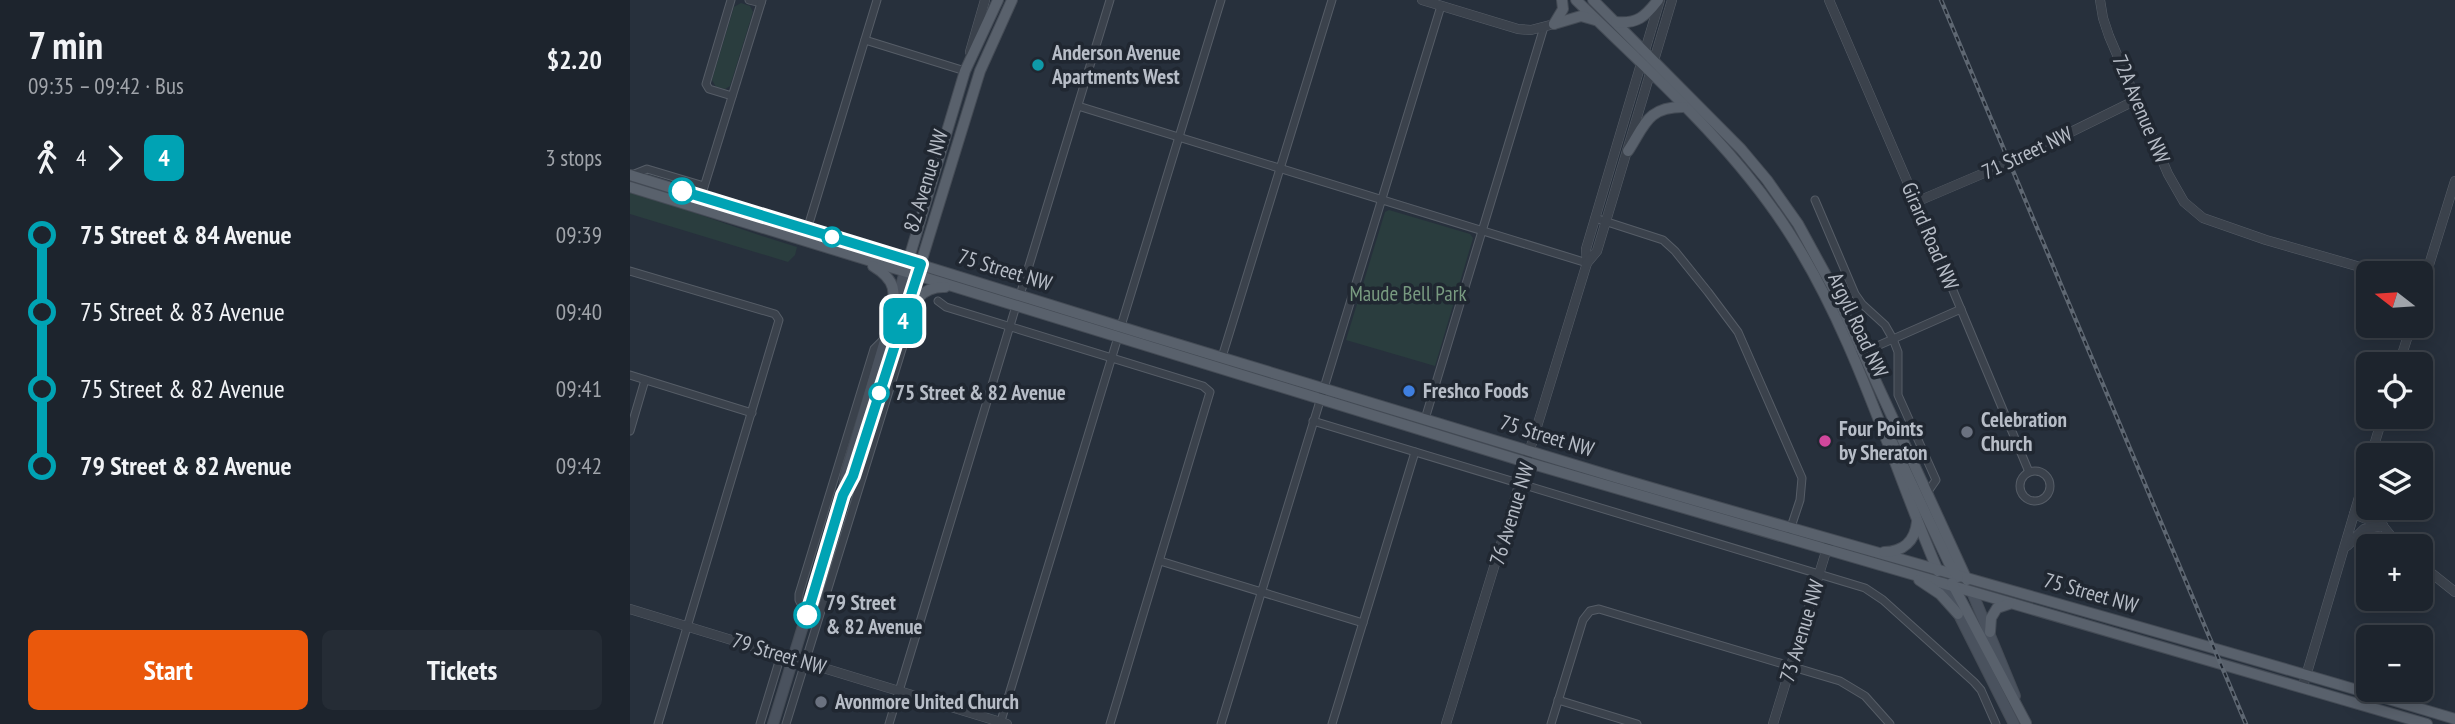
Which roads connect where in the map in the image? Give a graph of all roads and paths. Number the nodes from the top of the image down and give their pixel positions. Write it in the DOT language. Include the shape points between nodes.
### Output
graph roads {
  1 [pos="731,0"];
  2 [pos="749,0"];
  3 [pos="877,0"];
  4 [pos="985,0"];
  5 [pos="998,0"];
  6 [pos="1012,0"];
  7 [pos="1110,0"];
  8 [pos="1221,0"];
  9 [pos="1332,0"];
  10 [pos="1422,0"];
  11 [pos="1562,0"];
  12 [pos="1576,0"];
  13 [pos="1593,0"];
  14 [pos="1659,0"];
  15 [pos="1672,0"];
  16 [pos="1829,0"];
  17 [pos="2100,0"];
  18 [pos="761,2"];
  19 [pos="1441,6"];
  20 [pos="1598,21"];
  21 [pos="1616,22"];
  22 [pos="1549,25"];
  23 [pos="865,40"];
  24 [pos="1646,52"];
  25 [pos="1655,62"];
  26 [pos="1641,65"];
  27 [pos="965,71"];
  28 [pos="1651,75"];
  29 [pos="732,96"];
  30 [pos="2136,100"];
  31 [pos="1077,106"];
  32 [pos="1684,107"];
  33 [pos="1178,138"];
  34 [pos="1628,151"];
  35 [pos="1279,169"];
  36 [pos="631,179"];
  37 [pos="2455,181"];
  38 [pos="701,197"];
  39 [pos="1381,200"];
  40 [pos="1815,200"];
  41 [pos="1916,202"];
  42 [pos="1595,218"];
  43 [pos="1606,221"];
  44 [pos="807,230"];
  45 [pos="1482,230"];
  46 [pos="862,258"];
  47 [pos="2430,261"];
  48 [pos="1587,263"];
  49 [pos="907,266"];
  50 [pos="2356,266"];
  51 [pos="919,270"];
  52 [pos="630,271"];
  53 [pos="965,290"];
  54 [pos="938,301"];
  55 [pos="1018,301"];
  56 [pos="1961,309"];
  57 [pos="897,321"];
  58 [pos="1010,327"];
  59 [pos="1120,331"];
  60 [pos="886,338"];
  61 [pos="1893,339"];
  62 [pos="903,346"];
  63 [pos="1857,355"];
  64 [pos="1222,357"];
  65 [pos="1111,358"];
  66 [pos="630,375"];
  67 [pos="645,380"];
  68 [pos="1321,393"];
  69 [pos="752,412"];
  70 [pos="1425,419"];
  71 [pos="1880,420"];
  72 [pos="1313,421"];
  73 [pos="630,431"];
  74 [pos="1415,452"];
  75 [pos="1529,457"];
  76 [pos="2029,472"];
  77 [pos="1521,485"];
  78 [pos="1927,493"];
  79 [pos="843,495"];
  80 [pos="856,499"];
  81 [pos="2356,507"];
  82 [pos="2354,514"];
  83 [pos="1917,519"];
  84 [pos="2381,520"];
  85 [pos="1791,526"];
  86 [pos="2383,526"];
  87 [pos="2389,534"];
  88 [pos="1787,538"];
  89 [pos="1829,544"];
  90 [pos="2345,548"];
  91 [pos="1875,552"];
  92 [pos="1160,561"];
  93 [pos="1937,569"];
  94 [pos="1907,573"];
  95 [pos="1819,574"];
  96 [pos="2433,574"];
  97 [pos="1954,580"];
  98 [pos="1261,591"];
  99 [pos="1972,592"];
  100 [pos="2455,592"];
  101 [pos="2014,603"];
  102 [pos="630,609"];
  103 [pos="1958,614"];
  104 [pos="807,615"];
  105 [pos="1363,623"];
  106 [pos="687,626"];
  107 [pos="1990,632"];
  108 [pos="781,655"];
  109 [pos="793,659"];
  110 [pos="805,662"];
  111 [pos="1791,666"];
  112 [pos="2307,674"];
  113 [pos="2303,687"];
  114 [pos="900,691"];
  115 [pos="1558,700"];
  116 [pos="2455,719"];
  117 [pos="1002,723"];
  118 [pos="658,724"];
  119 [pos="760,724"];
  120 [pos="773,724"];
  121 [pos="786,724"];
  122 [pos="889,724"];
  123 [pos="1110,724"];
  124 [pos="1221,724"];
  125 [pos="1332,724"];
  126 [pos="1446,724"];
  127 [pos="1550,724"];
  128 [pos="1637,724"];
  129 [pos="1773,724"];
  130 [pos="1890,724"];
  131 [pos="1996,724"];
  132 [pos="2014,724"];
  133 [pos="2026,724"];
  134 [pos="2427,724"];
  1 -- 29 [label="street" via="706,84"];
  2 -- 18 [label="street"];
  3 -- 23 [label="street"];
  4 -- 27 [label="street, 82 Avenue NW"];
  5 -- 27 [label="main road, 82 Avenue NW"];
  6 -- 51 [label="main road, 82 Avenue NW" via="980,71"];
  7 -- 31 [label="street"];
  8 -- 33 [label="street"];
  9 -- 35 [label="street"];
  10 -- 19 [label="street"];
  11 -- 22 [label="main road" via="1563,9"];
  12 -- 20 [label="main road, Argyll Road NW"];
  13 -- 21 [label="main road, Argyll Road NW"];
  14 -- 21 [label="main road" via="1639,21"];
  14 -- 24 [label="street, 76 Avenue NW"];
  15 -- 25 [label="street, 76 Avenue NW"];
  16 -- 41 [label="street, Girard Road NW"];
  17 -- 30 [label="street, 72A Avenue NW" via="2106,27"];
  18 -- 29 [label="street"];
  19 -- 22 [label="street" via="1518,29"];
  19 -- 39 [label="street"];
  20 -- 22 [label="main road" via="1581,16"];
  20 -- 26 [label="main road, Argyll Road NW"];
  21 -- 24 [label="main road, Argyll Road NW"];
  22 -- 45 [label="street"];
  23 -- 27 [label="street"];
  23 -- 44 [label="street"];
  24 -- 25 [label="main road, Argyll Road NW"];
  24 -- 26 [label="street, 76 Avenue NW"];
  25 -- 28 [label="street, 76 Avenue NW"];
  25 -- 63 [label="main road, Argyll Road NW" via="1741,149 1778,194 1823,267"];
  26 -- 28 [label="main road, Argyll Road NW"];
  26 -- 42 [label="street, 76 Avenue NW"];
  27 -- 49 [label="main road, 82 Avenue NW"];
  28 -- 32 [label="main road, Argyll Road NW"];
  28 -- 34 [label="street, 76 Avenue NW"];
  29 -- 38 [label="street"];
  30 -- 41 [label="street, 71 Street NW"];
  30 -- 50 [label="street, 72A Avenue NW" via="2176,191 2194,212 2243,233"];
  31 -- 33 [label="street"];
  31 -- 55 [label="street"];
  32 -- 34 [label="main road" via="1657,111"];
  32 -- 63 [label="main road, Argyll Road NW" via="1742,169 1787,230"];
  33 -- 35 [label="street"];
  33 -- 59 [label="street"];
  34 -- 43 [label="street, 76 Avenue NW"];
  35 -- 39 [label="street"];
  35 -- 64 [label="street"];
  36 -- 38 [label="main road, 75 Street NW"];
  37 -- 47 [label="street"];
  38 -- 44 [label="main road, 75 Street NW"];
  38 -- 46 [label="main road, 75 Street NW"];
  39 -- 45 [label="street"];
  39 -- 68 [label="street"];
  40 -- 61 [label="street, Argyll Road NW" via="1855,294"];
  41 -- 56 [label="street, Girard Road NW"];
  42 -- 43 [label="street"];
  42 -- 48 [label="street, 76 Avenue NW" via="1586,248"];
  43 -- 48 [label="street, 76 Avenue NW" via="1597,251"];
  43 -- 85 [label="street" via="1658,237 1669,245 1738,332 1802,478"];
  44 -- 49 [label="main road, 75 Street NW"];
  45 -- 48 [label="street"];
  45 -- 70 [label="street"];
  46 -- 49 [label="main road, 75 Street NW"];
  46 -- 57 [label="main road" via="891,280"];
  48 -- 75 [label="street, 76 Avenue NW"];
  49 -- 51 [label="main road, 75 Street NW"];
  49 -- 57 [label="main road, 82 Avenue NW"];
  51 -- 53 [label="main road, 75 Street NW"];
  51 -- 55 [label="main road, 75 Street NW"];
  51 -- 57 [label="main road, 82 Avenue NW"];
  52 -- 69 [label="street" via="775,314 779,320"];
  53 -- 55 [label="main road, 75 Street NW"];
  53 -- 57 [label="main road" via="940,287 923,293"];
  54 -- 58 [label="street"];
  55 -- 58 [label="street"];
  55 -- 59 [label="main road, 75 Street NW"];
  56 -- 61 [label="street"];
  56 -- 76 [label="street, Girard Road NW"];
  57 -- 60 [label="main road, 82 Avenue NW"];
  57 -- 79 [label="main road, 82 Avenue NW" via="853,476"];
  58 -- 65 [label="street"];
  58 -- 114 [label="street"];
  59 -- 64 [label="main road, 75 Street NW"];
  59 -- 65 [label="street"];
  59 -- 68 [label="main road, 75 Street NW"];
  60 -- 79 [label="main road, 82 Avenue NW"];
  60 -- 104 [label="street, 82 Avenue NW" via="874,349 799,594"];
  61 -- 63 [label="street"];
  61 -- 78 [label="street, Argyll Road NW" via="1898,352 1898,395 1936,480"];
  62 -- 80 [label="street"];
  63 -- 71 [label="main road, Argyll Road NW"];
  63 -- 78 [label="main road, Argyll Road NW"];
  64 -- 68 [label="main road, 75 Street NW"];
  65 -- 92 [label="street" via="1209,390"];
  65 -- 117 [label="street"];
  66 -- 67 [label="street"];
  67 -- 69 [label="street"];
  67 -- 73 [label="street"];
  68 -- 70 [label="main road, 75 Street NW"];
  68 -- 72 [label="street"];
  68 -- 75 [label="main road, 75 Street NW"];
  69 -- 106 [label="street"];
  70 -- 75 [label="main road, 75 Street NW"];
  71 -- 83 [label="main road, Argyll Road NW"];
  71 -- 97 [label="main road"];
  72 -- 74 [label="street"];
  72 -- 98 [label="street"];
  74 -- 77 [label="street"];
  74 -- 105 [label="street"];
  75 -- 77 [label="street, 76 Avenue NW"];
  75 -- 85 [label="main road, 75 Street NW"];
  75 -- 88 [label="main road, 75 Street NW"];
  76 -- 76 [label="street, Girard Road NW" via="2020,489 2026,498 2040,501 2048,495 2050,481 2044,473"];
  77 -- 95 [label="street"];
  77 -- 126 [label="street, 76 Avenue NW"];
  78 -- 97 [label="main road, Argyll Road NW"];
  79 -- 80 [label="main road"];
  79 -- 104 [label="main road, 82 Avenue NW"];
  80 -- 110 [label="street"];
  81 -- 82 [label="street"];
  82 -- 86 [label="street"];
  82 -- 90 [label="street"];
  83 -- 91 [label="main road" via="1915,534 1904,547"];
  83 -- 93 [label="main road, Argyll Road NW"];
  84 -- 86 [label="street"];
  85 -- 88 [label="street"];
  85 -- 89 [label="main road, 75 Street NW"];
  86 -- 87 [label="street"];
  86 -- 90 [label="street" via="2364,529"];
  88 -- 89 [label="main road, 75 Street NW"];
  89 -- 91 [label="main road, 75 Street NW"];
  89 -- 94 [label="main road, 75 Street NW"];
  89 -- 95 [label="street, 73 Avenue NW"];
  90 -- 112 [label="street"];
  91 -- 93 [label="main road, 75 Street NW"];
  92 -- 98 [label="street"];
  92 -- 123 [label="street"];
  93 -- 97 [label="main road, Argyll Road NW"];
  94 -- 97 [label="main road, 75 Street NW"];
  94 -- 103 [label="main road" via="1940,594"];
  95 -- 111 [label="street, 73 Avenue NW"];
  95 -- 131 [label="street" via="1862,587 1878,597 1975,682"];
  96 -- 100 [label="street"];
  97 -- 99 [label="main road, 75 Street NW"];
  97 -- 103 [label="main road, Argyll Road NW"];
  97 -- 112 [label="main road, 75 Street NW"];
  97 -- 133 [label="main road"];
  98 -- 105 [label="street"];
  98 -- 124 [label="street"];
  99 -- 101 [label="main road, 75 Street NW"];
  99 -- 107 [label="main road"];
  101 -- 107 [label="main road" via="1997,608"];
  101 -- 113 [label="main road, 75 Street NW"];
  102 -- 106 [label="street, 79 Street NW"];
  103 -- 132 [label="main road, Argyll Road NW"];
  104 -- 109 [label="main road, 82 Avenue NW"];
  105 -- 125 [label="street"];
  106 -- 108 [label="street, 79 Street NW"];
  106 -- 118 [label="street"];
  107 -- 133 [label="main road"];
  108 -- 109 [label="street, 79 Street NW"];
  108 -- 119 [label="street"];
  109 -- 110 [label="street, 79 Street NW"];
  109 -- 120 [label="main road, 82 Avenue NW"];
  110 -- 114 [label="street, 79 Street NW"];
  110 -- 121 [label="street"];
  111 -- 115 [label="street" via="1602,610 1590,611 1583,620"];
  111 -- 129 [label="street, 73 Avenue NW"];
  111 -- 130 [label="street" via="1848,685 1865,696"];
  112 -- 113 [label="street"];
  112 -- 116 [label="main road, 75 Street NW"];
  113 -- 134 [label="main road, 75 Street NW"];
  114 -- 117 [label="street, 79 Street NW"];
  114 -- 122 [label="street"];
  115 -- 127 [label="street"];
  115 -- 128 [label="street"];
}
